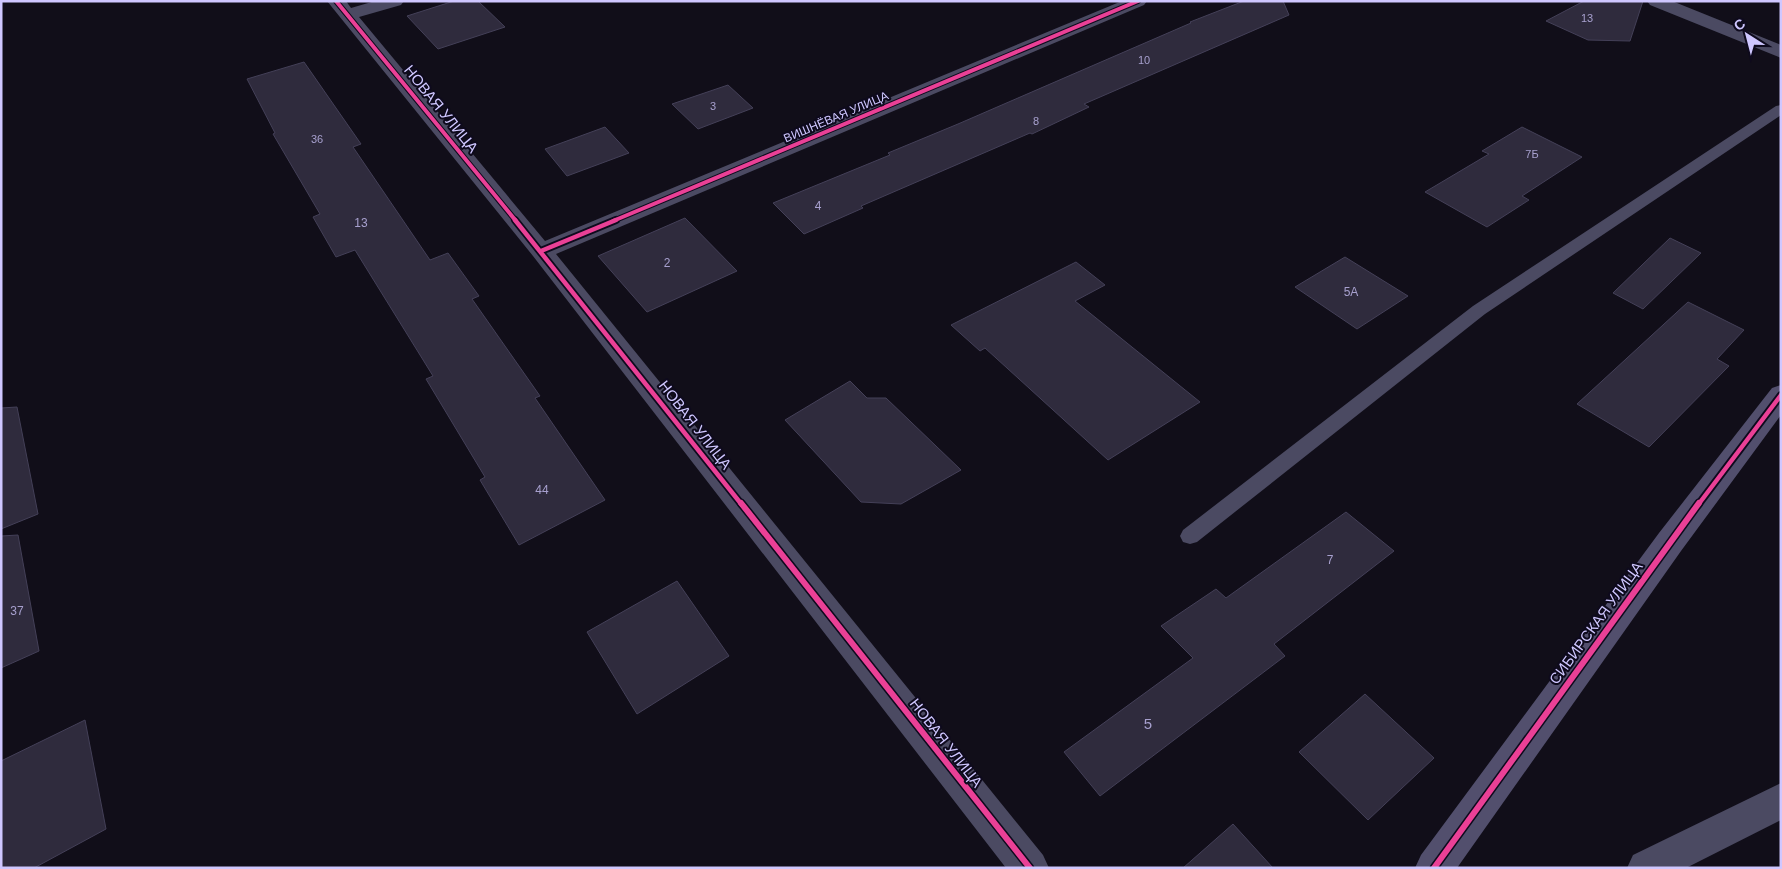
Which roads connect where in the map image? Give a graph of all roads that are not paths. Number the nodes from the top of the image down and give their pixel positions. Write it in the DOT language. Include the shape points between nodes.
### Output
graph roads {
  1 [pos="396,1"];
  2 [pos="1138,1"];
  3 [pos="1656,1"];
  4 [pos="342,8"];
  5 [pos="1781,52"];
  6 [pos="1781,109"];
  7 [pos="541,251"];
  8 [pos="1781,395"];
  9 [pos="1190,536"];
  10 [pos="1781,801"];
  11 [pos="1030,868"];
  12 [pos="1434,868"];
  13 [pos="1646,868"];
  1 -- 4 [label="street"];
  2 -- 7 [label="street, ВИШНЁВАЯ УЛИЦА"];
  3 -- 5 [label="street"];
  4 -- 7 [label="street, НОВАЯ УЛИЦА"];
  6 -- 9 [label="lane" via="1479,310"];
  7 -- 11 [label="street, НОВАЯ УЛИЦА"];
  8 -- 12 [label="street, СИБИРСКАЯ УЛИЦА" via="1670,542"];
  10 -- 13 [label="street"];
}
